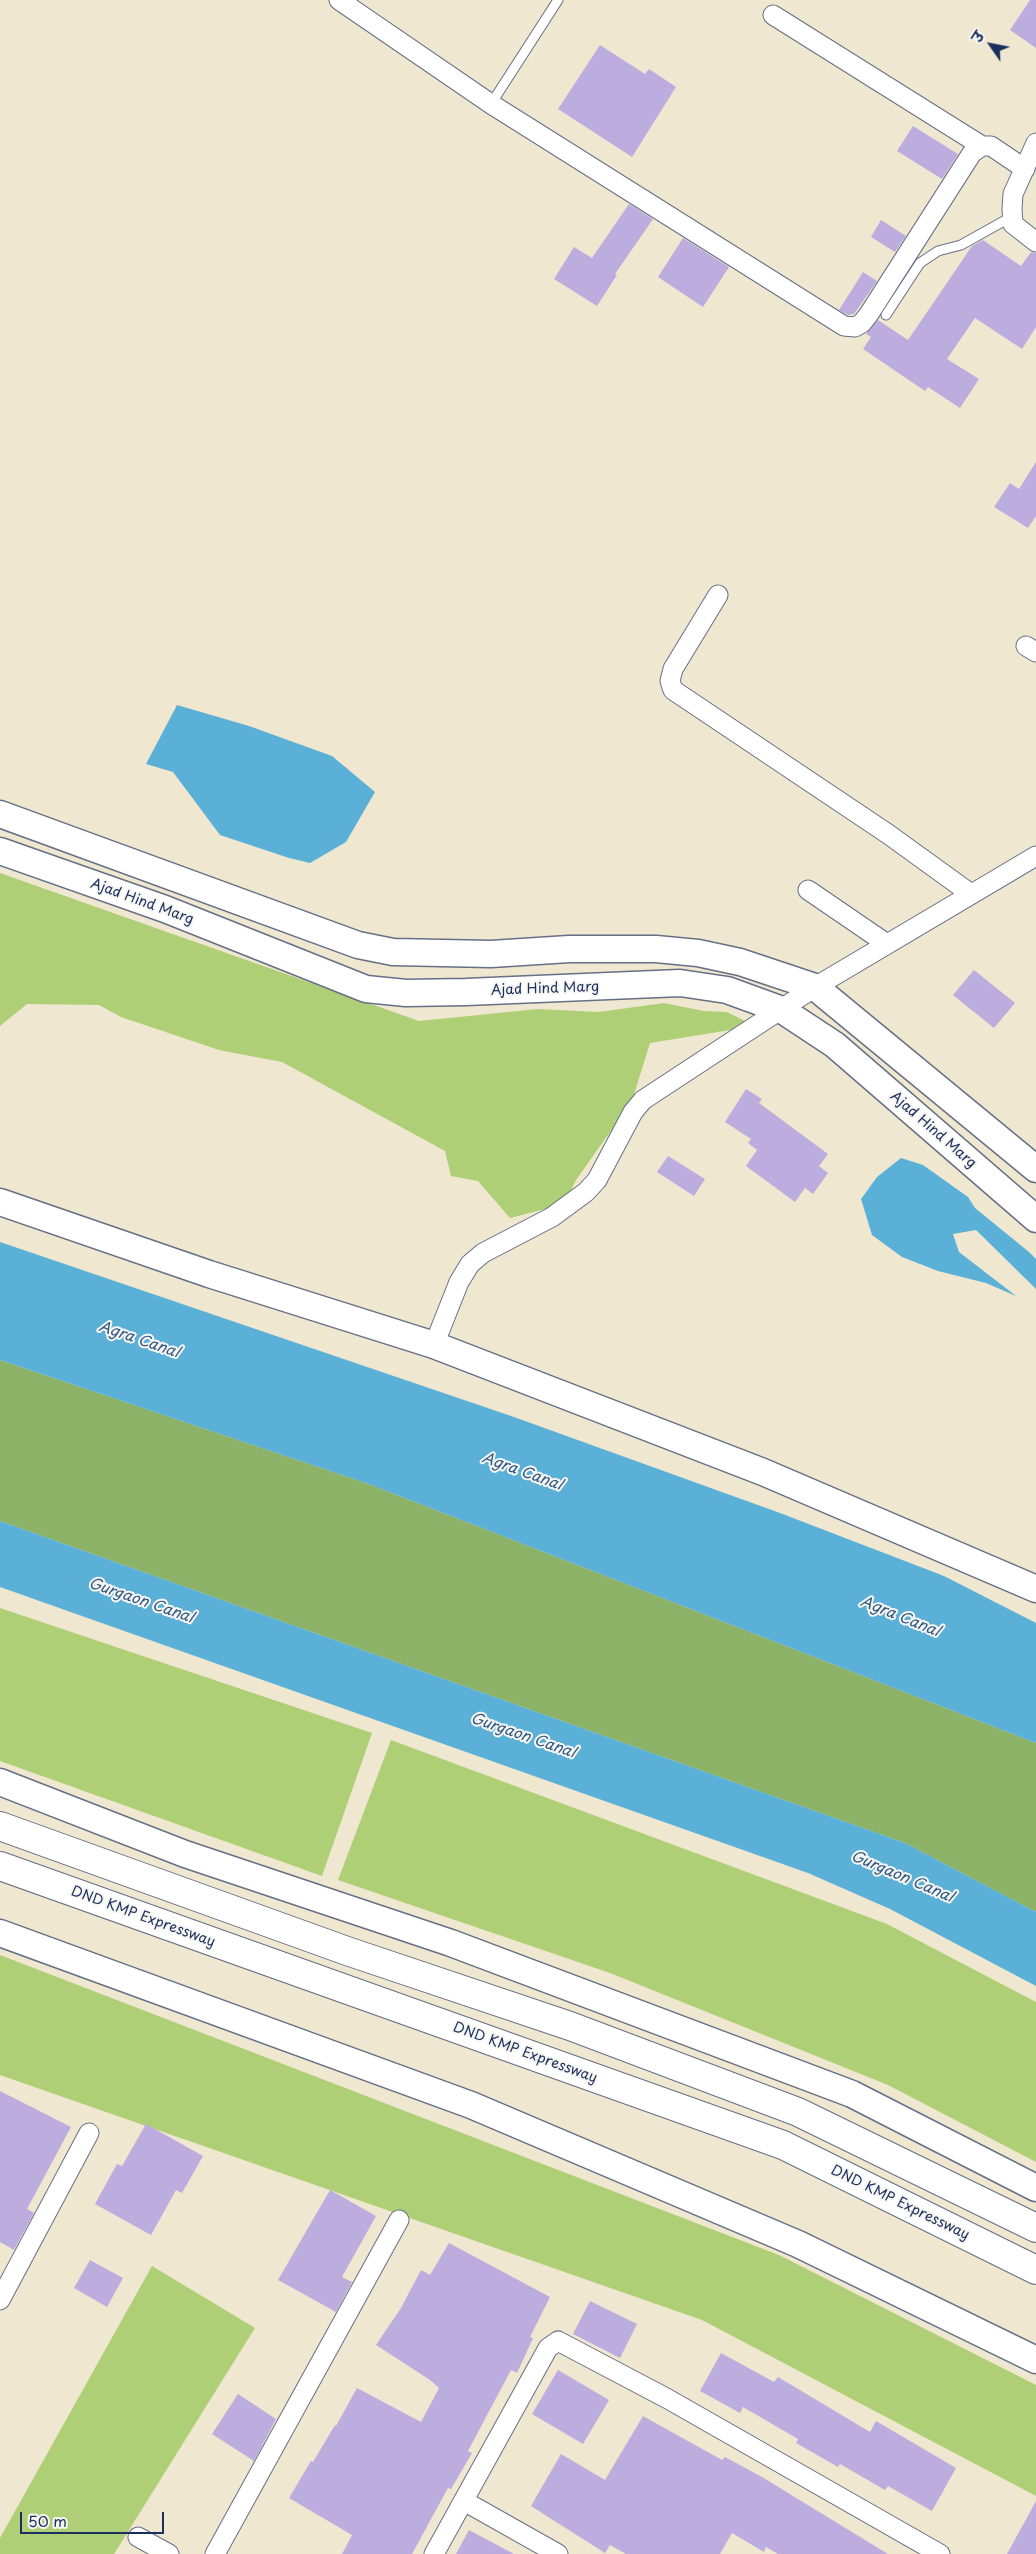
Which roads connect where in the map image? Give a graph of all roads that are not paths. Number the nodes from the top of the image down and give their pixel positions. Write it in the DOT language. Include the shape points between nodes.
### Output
graph roads {
  1 [pos="339,0"];
  2 [pos="558,0"];
  3 [pos="774,15"];
  4 [pos="491,104"];
  5 [pos="1036,143"];
  6 [pos="982,146"];
  7 [pos="1025,169"];
  8 [pos="1013,216"];
  9 [pos="1036,242"];
  10 [pos="886,315"];
  11 [pos="718,595"];
  12 [pos="0,814"];
  13 [pos="0,851"];
  14 [pos="1036,856"];
  15 [pos="808,890"];
  16 [pos="971,894"];
  17 [pos="887,944"];
  18 [pos="815,987"];
  19 [pos="782,1010"];
  20 [pos="1036,1169"];
  21 [pos="0,1202"];
  22 [pos="1036,1219"];
  23 [pos="434,1346"];
  24 [pos="1036,1589"];
  25 [pos="0,1782"];
  26 [pos="0,1826"];
  27 [pos="0,1866"];
  28 [pos="0,1933"];
  29 [pos="89,2134"];
  30 [pos="1036,2188"];
  31 [pos="400,2220"];
  32 [pos="1036,2228"];
  33 [pos="1036,2270"];
  34 [pos="0,2300"];
  35 [pos="1036,2360"];
  36 [pos="464,2501"];
  37 [pos="138,2537"];
  38 [pos="169,2554"];
  39 [pos="215,2554"];
  40 [pos="434,2554"];
  41 [pos="558,2554"];
  42 [pos="940,2554"];
  1 -- 4 [label="street"];
  2 -- 4 [label="lane"];
  3 -- 6 [label="street"];
  4 -- 6 [label="street" via="849,327 862,323 869,314 972,153"];
  5 -- 7 [label="street"];
  6 -- 7 [label="street" via="991,146"];
  7 -- 8 [label="street" via="1014,194"];
  8 -- 9 [label="street" via="1014,224"];
  8 -- 10 [label="lane" via="961,245 938,251 920,263"];
  11 -- 16 [label="street" via="673,669 670,681 673,690 888,834"];
  12 -- 18 [label="street" via="358,945 393,952 492,954 656,949 740,962"];
  13 -- 19 [label="street, Ajad Hind Marg" via="165,909 366,989 406,993 466,992 680,983 727,990"];
  14 -- 16 [label="street"];
  15 -- 17 [label="street"];
  16 -- 17 [label="street"];
  17 -- 18 [label="street"];
  18 -- 19 [label="street"];
  18 -- 20 [label="street"];
  19 -- 22 [label="street, Ajad Hind Marg" via="835,1045"];
  19 -- 23 [label="street" via="643,1100 633,1112 597,1180 586,1192 552,1217 483,1253 470,1264 459,1282"];
  21 -- 23 [label="street" via="209,1274"];
  23 -- 24 [label="street" via="763,1472"];
  25 -- 30 [label="street" via="185,1854 451,1944 852,2094"];
  26 -- 32 [label="highway" via="347,1951 570,2026 798,2112"];
  27 -- 33 [label="highway, DND KMP Expressway" via="783,2145"];
  28 -- 35 [label="street" via="471,2105 798,2244"];
  29 -- 34 [label="street"];
  31 -- 39 [label="street"];
  36 -- 40 [label="street"];
  36 -- 41 [label="street"];
  36 -- 42 [label="street" via="548,2348 558,2341 668,2399"];
  37 -- 38 [label="street"];
}
